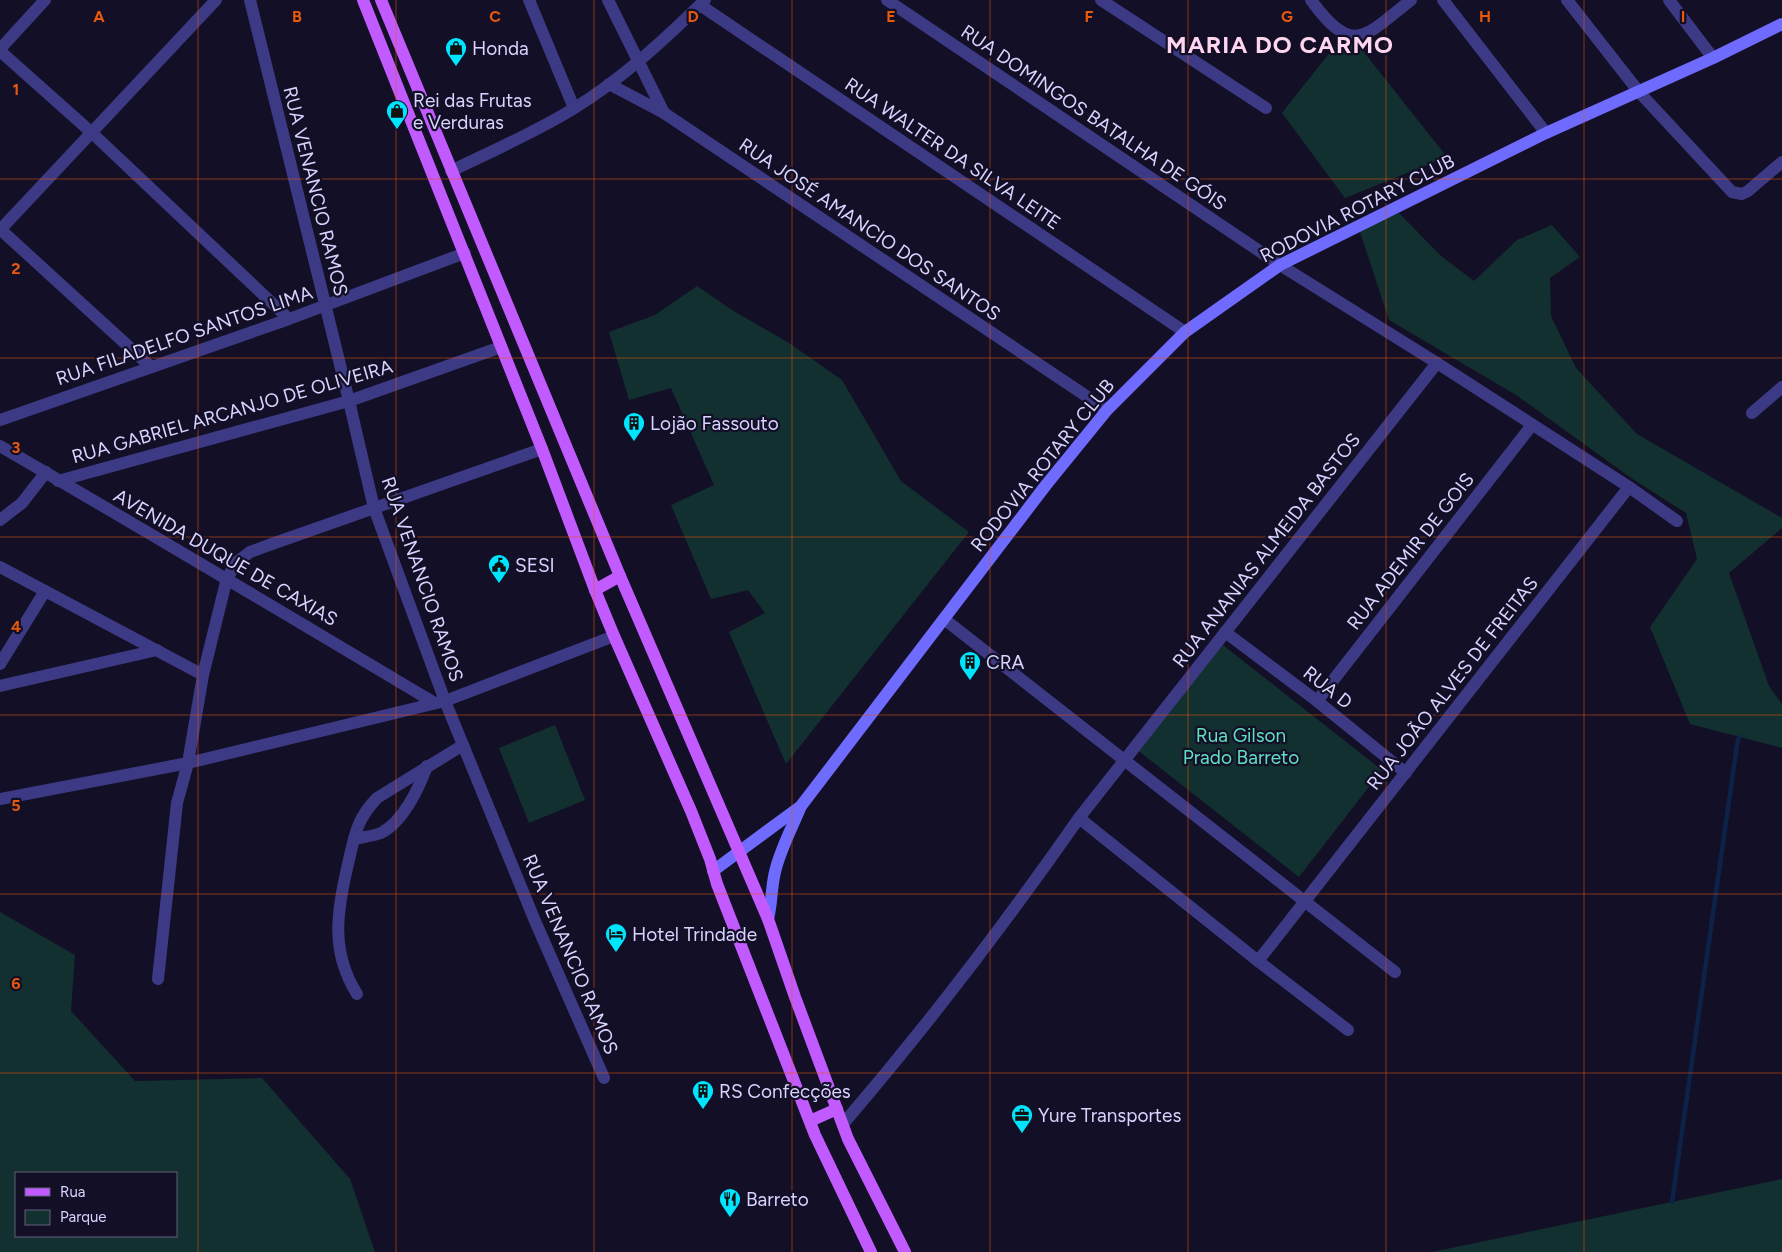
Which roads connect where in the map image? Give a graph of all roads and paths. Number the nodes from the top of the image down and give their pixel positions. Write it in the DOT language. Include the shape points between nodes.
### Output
graph roads {
  1 [pos="45,0"];
  2 [pos="216,0"];
  3 [pos="250,0"];
  4 [pos="363,0"];
  5 [pos="381,0"];
  6 [pos="528,0"];
  7 [pos="608,0"];
  8 [pos="1101,0"];
  9 [pos="1311,0"];
  10 [pos="1411,0"];
  11 [pos="1443,0"];
  12 [pos="1567,0"];
  13 [pos="1669,0"];
  14 [pos="893,1"];
  15 [pos="703,2"];
  16 [pos="1782,24"];
  17 [pos="0,50"];
  18 [pos="1713,58"];
  19 [pos="639,61"];
  20 [pos="609,84"];
  21 [pos="1639,92"];
  22 [pos="574,108"];
  23 [pos="1266,108"];
  24 [pos="664,113"];
  25 [pos="91,132"];
  26 [pos="1546,133"];
  27 [pos="1782,162"];
  28 [pos="451,171"];
  29 [pos="0,230"];
  30 [pos="465,253"];
  31 [pos="1280,264"];
  32 [pos="326,305"];
  33 [pos="289,319"];
  34 [pos="1185,332"];
  35 [pos="501,347"];
  36 [pos="1437,363"];
  37 [pos="151,367"];
  38 [pos="1782,387"];
  39 [pos="350,401"];
  40 [pos="1107,410"];
  41 [pos="1752,413"];
  42 [pos="0,420"];
  43 [pos="1532,425"];
  44 [pos="0,446"];
  45 [pos="542,449"];
  46 [pos="46,472"];
  47 [pos="58,481"];
  48 [pos="1629,487"];
  49 [pos="374,508"];
  50 [pos="0,520"];
  51 [pos="1676,520"];
  52 [pos="0,567"];
  53 [pos="620,576"];
  54 [pos="227,578"];
  55 [pos="595,590"];
  56 [pos="45,591"];
  57 [pos="944,618"];
  58 [pos="1225,632"];
  59 [pos="614,636"];
  60 [pos="157,650"];
  61 [pos="0,664"];
  62 [pos="203,675"];
  63 [pos="0,686"];
  64 [pos="1317,701"];
  65 [pos="439,702"];
  66 [pos="463,745"];
  67 [pos="1124,760"];
  68 [pos="188,763"];
  69 [pos="427,766"];
  70 [pos="1406,773"];
  71 [pos="0,799"];
  72 [pos="801,806"];
  73 [pos="1079,818"];
  74 [pos="354,838"];
  75 [pos="739,852"];
  76 [pos="713,871"];
  77 [pos="1305,901"];
  78 [pos="768,919"];
  79 [pos="1258,961"];
  80 [pos="1395,972"];
  81 [pos="158,979"];
  82 [pos="357,994"];
  83 [pos="1348,1030"];
  84 [pos="604,1078"];
  85 [pos="837,1109"];
  86 [pos="810,1120"];
  87 [pos="843,1124"];
  88 [pos="870,1252"];
  89 [pos="904,1252"];
  1 -- 17 [label="street"];
  2 -- 25 [label="street"];
  3 -- 32 [label="street, RUA VENANCIO RAMOS"];
  4 -- 30 [label="main road"];
  5 -- 28 [label="main road"];
  6 -- 22 [label="street"];
  7 -- 19 [label="street"];
  8 -- 23 [label="street"];
  9 -- 10 [label="street" via="1334,28 1354,36 1363,36"];
  11 -- 26 [label="street"];
  12 -- 21 [label="street"];
  13 -- 18 [label="street"];
  14 -- 31 [label="street, RUA DOMINGOS BATALHA DE GÓIS"];
  15 -- 19 [label="street"];
  15 -- 34 [label="street, RUA WALTER DA SILVA LEITE"];
  16 -- 18 [label="main road, RODOVIA ROTARY CLUB"];
  17 -- 25 [label="street"];
  18 -- 21 [label="main road, RODOVIA ROTARY CLUB"];
  19 -- 20 [label="street"];
  19 -- 24 [label="street"];
  20 -- 22 [label="street"];
  20 -- 24 [label="street, RUA JOSÉ AMANCIO DOS SANTOS"];
  21 -- 26 [label="main road, RODOVIA ROTARY CLUB"];
  21 -- 27 [label="street" via="1732,192 1742,194 1748,191"];
  22 -- 28 [label="street"];
  24 -- 40 [label="street, RUA JOSÉ AMANCIO DOS SANTOS"];
  25 -- 29 [label="street"];
  25 -- 33 [label="street"];
  26 -- 31 [label="main road, RODOVIA ROTARY CLUB"];
  28 -- 53 [label="main road"];
  29 -- 37 [label="street"];
  30 -- 32 [label="street, RUA FILADELFO SANTOS LIMA"];
  30 -- 35 [label="main road"];
  31 -- 34 [label="main road, RODOVIA ROTARY CLUB"];
  31 -- 36 [label="street"];
  32 -- 33 [label="street, RUA FILADELFO SANTOS LIMA"];
  32 -- 39 [label="street, RUA VENANCIO RAMOS"];
  33 -- 37 [label="street, RUA FILADELFO SANTOS LIMA"];
  34 -- 40 [label="main road, RODOVIA ROTARY CLUB"];
  35 -- 39 [label="street, RUA GABRIEL ARCANJO DE OLIVEIRA"];
  35 -- 45 [label="main road"];
  36 -- 43 [label="street"];
  36 -- 58 [label="street, RUA ANANIAS ALMEIDA BASTOS"];
  37 -- 42 [label="street, RUA FILADELFO SANTOS LIMA"];
  38 -- 41 [label="street"];
  39 -- 47 [label="street, RUA GABRIEL ARCANJO DE OLIVEIRA"];
  39 -- 49 [label="street, RUA VENANCIO RAMOS"];
  40 -- 57 [label="main road, RODOVIA ROTARY CLUB"];
  43 -- 48 [label="street"];
  43 -- 64 [label="street, RUA ADEMIR DE GOIS"];
  44 -- 46 [label="street, AVENIDA DUQUE DE CAXIAS"];
  45 -- 49 [label="street"];
  45 -- 55 [label="main road"];
  46 -- 47 [label="street, AVENIDA DUQUE DE CAXIAS"];
  46 -- 50 [label="street" via="22,503"];
  47 -- 54 [label="street, AVENIDA DUQUE DE CAXIAS"];
  48 -- 51 [label="street"];
  48 -- 70 [label="street, RUA JOÃO ALVES DE FREITAS"];
  49 -- 54 [label="street" via="250,552 237,562"];
  49 -- 65 [label="street, RUA VENANCIO RAMOS"];
  52 -- 56 [label="street"];
  53 -- 55 [label="main road"];
  53 -- 75 [label="main road"];
  54 -- 62 [label="street"];
  54 -- 65 [label="street, AVENIDA DUQUE DE CAXIAS"];
  55 -- 59 [label="main road"];
  56 -- 60 [label="street"];
  56 -- 61 [label="street"];
  57 -- 67 [label="street"];
  57 -- 72 [label="main road, RODOVIA ROTARY CLUB"];
  58 -- 64 [label="street, RUA D"];
  58 -- 67 [label="street, RUA ANANIAS ALMEIDA BASTOS"];
  59 -- 65 [label="street"];
  59 -- 76 [label="main road" via="691,811"];
  60 -- 62 [label="street"];
  60 -- 63 [label="street"];
  62 -- 68 [label="street"];
  64 -- 70 [label="street, RUA D"];
  65 -- 66 [label="street, RUA VENANCIO RAMOS"];
  65 -- 68 [label="street"];
  66 -- 69 [label="street"];
  66 -- 84 [label="street, RUA VENANCIO RAMOS"];
  67 -- 73 [label="street, RUA ANANIAS ALMEIDA BASTOS"];
  67 -- 77 [label="street"];
  68 -- 71 [label="street"];
  68 -- 81 [label="street" via="177,803"];
  69 -- 74 [label="street" via="367,808"];
  69 -- 74 [label="street" via="418,788 394,822 382,832"];
  70 -- 77 [label="street, RUA JOÃO ALVES DE FREITAS"];
  72 -- 75 [label="main road"];
  72 -- 78 [label="main road" via="782,849"];
  73 -- 79 [label="street"];
  73 -- 87 [label="street, RUA ANANIAS ALMEIDA BASTOS" via="966,974"];
  74 -- 82 [label="street" via="337,928 347,978"];
  75 -- 76 [label="main road"];
  75 -- 78 [label="main road"];
  76 -- 86 [label="main road"];
  77 -- 79 [label="street, RUA JOÃO ALVES DE FREITAS"];
  77 -- 80 [label="street"];
  78 -- 85 [label="main road"];
  79 -- 83 [label="street"];
  85 -- 86 [label="main road"];
  85 -- 87 [label="main road"];
  86 -- 88 [label="main road"];
  87 -- 89 [label="main road"];
}
